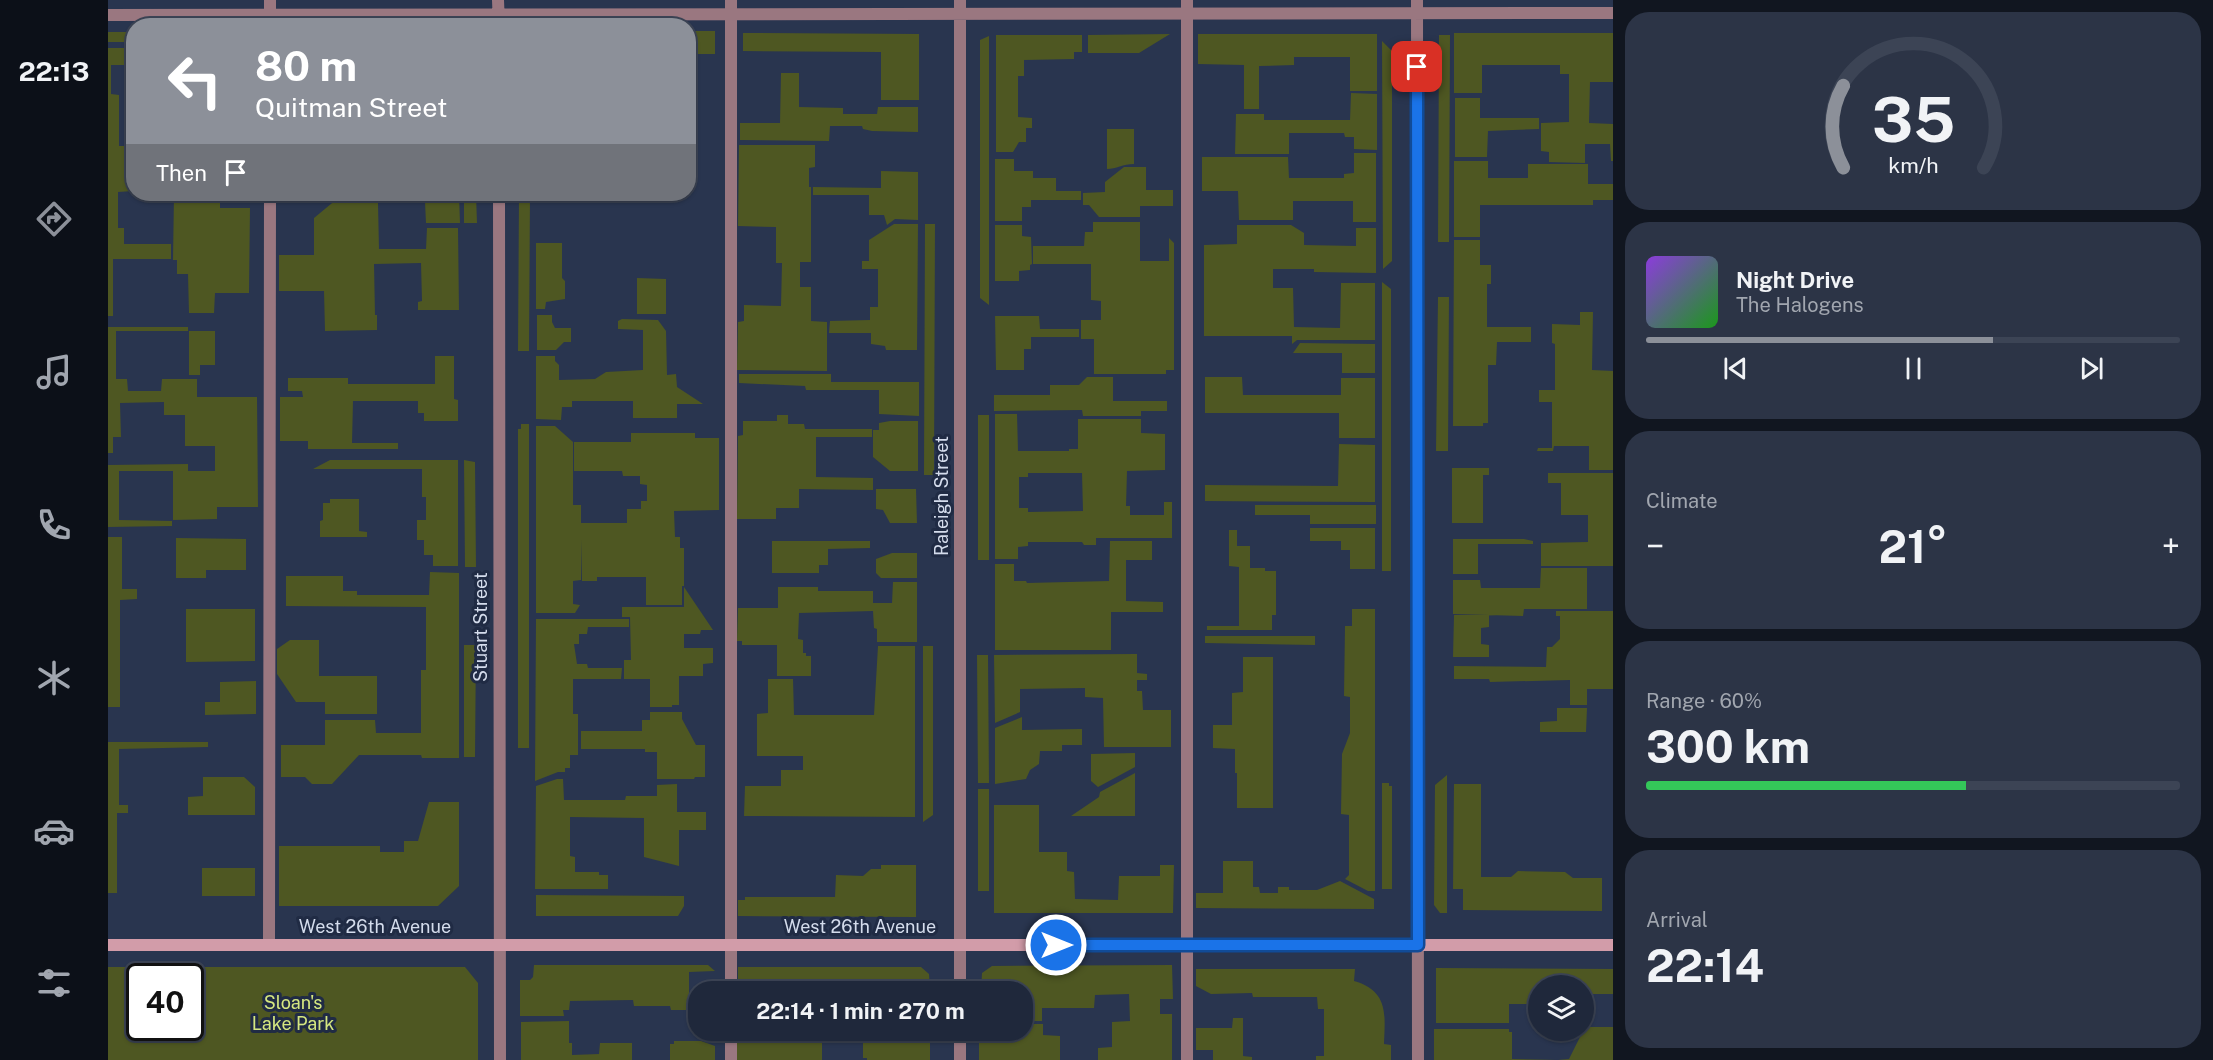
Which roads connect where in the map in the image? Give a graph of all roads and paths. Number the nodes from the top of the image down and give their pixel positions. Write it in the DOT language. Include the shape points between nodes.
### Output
graph roads {
  1 [pos="270,0"];
  2 [pos="498,0"];
  3 [pos="731,0"];
  4 [pos="960,0"];
  5 [pos="1187,0"];
  6 [pos="1417,0"];
  7 [pos="1187,13"];
  8 [pos="1417,13"];
  9 [pos="1613,13"];
  10 [pos="731,14"];
  11 [pos="960,14"];
  12 [pos="108,15"];
  13 [pos="205,18"];
  14 [pos="270,18"];
  15 [pos="499,18"];
  16 [pos="576,18"];
  17 [pos="270,201"];
  18 [pos="499,201"];
  19 [pos="108,945"];
  20 [pos="269,945"];
  21 [pos="500,945"];
  22 [pos="731,945"];
  23 [pos="960,945"];
  24 [pos="1187,945"];
  25 [pos="1418,945"];
  26 [pos="1613,945"];
  27 [pos="731,981"];
  28 [pos="960,981"];
  29 [pos="731,1041"];
  30 [pos="960,1041"];
  31 [pos="500,1060"];
  32 [pos="731,1060"];
  33 [pos="960,1060"];
  34 [pos="1187,1060"];
  35 [pos="1418,1060"];
  1 -- 14 [label="street"];
  2 -- 15 [label="street"];
  3 -- 10 [label="street"];
  4 -- 11 [label="street, Raleigh Street"];
  5 -- 7 [label="street"];
  6 -- 8 [label="street"];
  7 -- 8 [label="street"];
  7 -- 11 [label="street"];
  7 -- 24 [label="street"];
  8 -- 9 [label="street"];
  8 -- 25 [label="street"];
  10 -- 11 [label="street"];
  10 -- 16 [label="street"];
  10 -- 22 [label="street"];
  11 -- 23 [label="street, Raleigh Street"];
  12 -- 13 [label="street"];
  17 -- 20 [label="street"];
  18 -- 21 [label="street, Stuart Street"];
  19 -- 20 [label="street, West 26th Avenue"];
  20 -- 21 [label="street, West 26th Avenue"];
  21 -- 22 [label="street, West 26th Avenue"];
  21 -- 31 [label="street, Stuart Street"];
  22 -- 23 [label="street, West 26th Avenue"];
  22 -- 27 [label="street"];
  23 -- 24 [label="street, West 26th Avenue"];
  23 -- 28 [label="street, Raleigh Street"];
  24 -- 25 [label="street, West 26th Avenue"];
  24 -- 34 [label="street"];
  25 -- 26 [label="street, West 26th Avenue"];
  25 -- 35 [label="street"];
  29 -- 32 [label="street"];
  30 -- 33 [label="street"];
}
